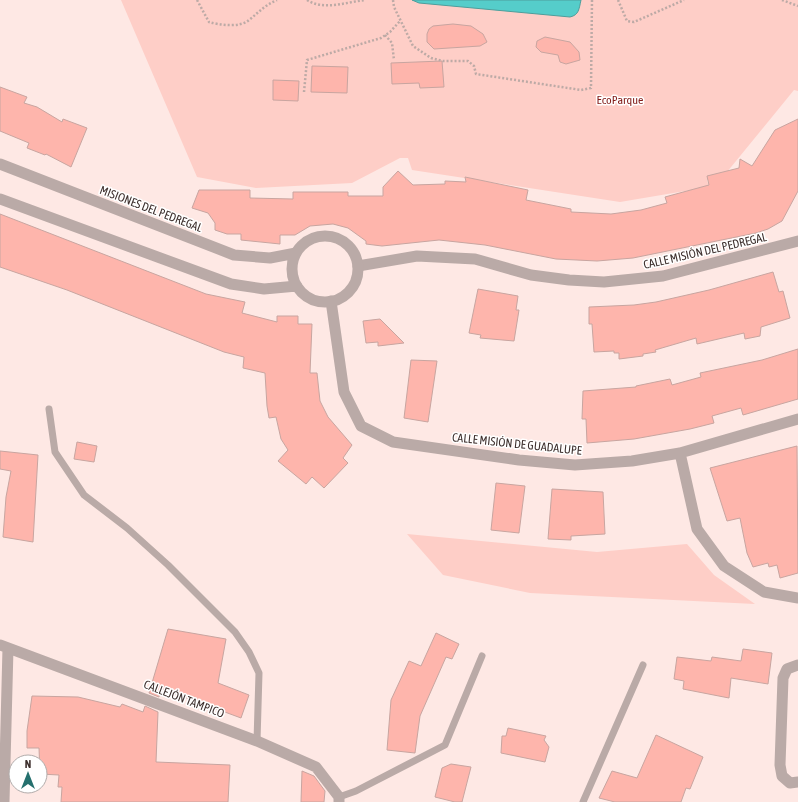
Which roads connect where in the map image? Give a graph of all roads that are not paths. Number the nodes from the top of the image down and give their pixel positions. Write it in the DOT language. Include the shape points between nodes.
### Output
graph roads {
  1 [pos="0,164"];
  2 [pos="0,199"];
  3 [pos="798,241"];
  4 [pos="296,253"];
  5 [pos="358,266"];
  6 [pos="297,286"];
  7 [pos="331,301"];
  8 [pos="49,409"];
  9 [pos="798,419"];
  10 [pos="680,453"];
  11 [pos="798,598"];
  12 [pos="4,646"];
  13 [pos="482,656"];
  14 [pos="643,665"];
  15 [pos="798,665"];
  16 [pos="257,741"];
  17 [pos="798,782"];
  18 [pos="339,799"];
  19 [pos="4,802"];
  20 [pos="583,802"];
  1 -- 4 [label="street, MISIONES DEL PEDREGAL" via="234,255 270,258"];
  2 -- 6 [label="street" via="231,284 264,289"];
  3 -- 5 [label="street, CALLE MISIÓN DEL PEDREGAL" via="663,276 604,282 531,275 475,259 417,256"];
  4 -- 5 [label="street" via="311,239 331,237 341,240 349,247"];
  4 -- 6 [label="street" via="292,264 292,276"];
  5 -- 7 [label="street" via="354,284 340,298"];
  6 -- 7 [label="street" via="303,294 312,299 321,302"];
  7 -- 10 [label="street, CALLE MISIÓN DE GUADALUPE" via="344,392 361,426 393,442 519,460 576,465 632,461"];
  8 -- 16 [label="lane" via="56,452 84,495 127,528 168,566 234,632 249,652 259,673"];
  9 -- 10 [label="street, CALLE MISIÓN DE GUADALUPE"];
  10 -- 11 [label="street" via="697,529 724,566 764,592"];
  12 -- 16 [label="street, CALLEJÓN TAMPICO"];
  12 -- 19 [label="street"];
  13 -- 18 [label="lane" via="446,745"];
  14 -- 20 [label="lane"];
  15 -- 17 [label="street" via="787,669 783,678 780,765 782,776 790,783"];
  16 -- 18 [label="street, CALLEJÓN TAMPICO" via="316,767"];
}
